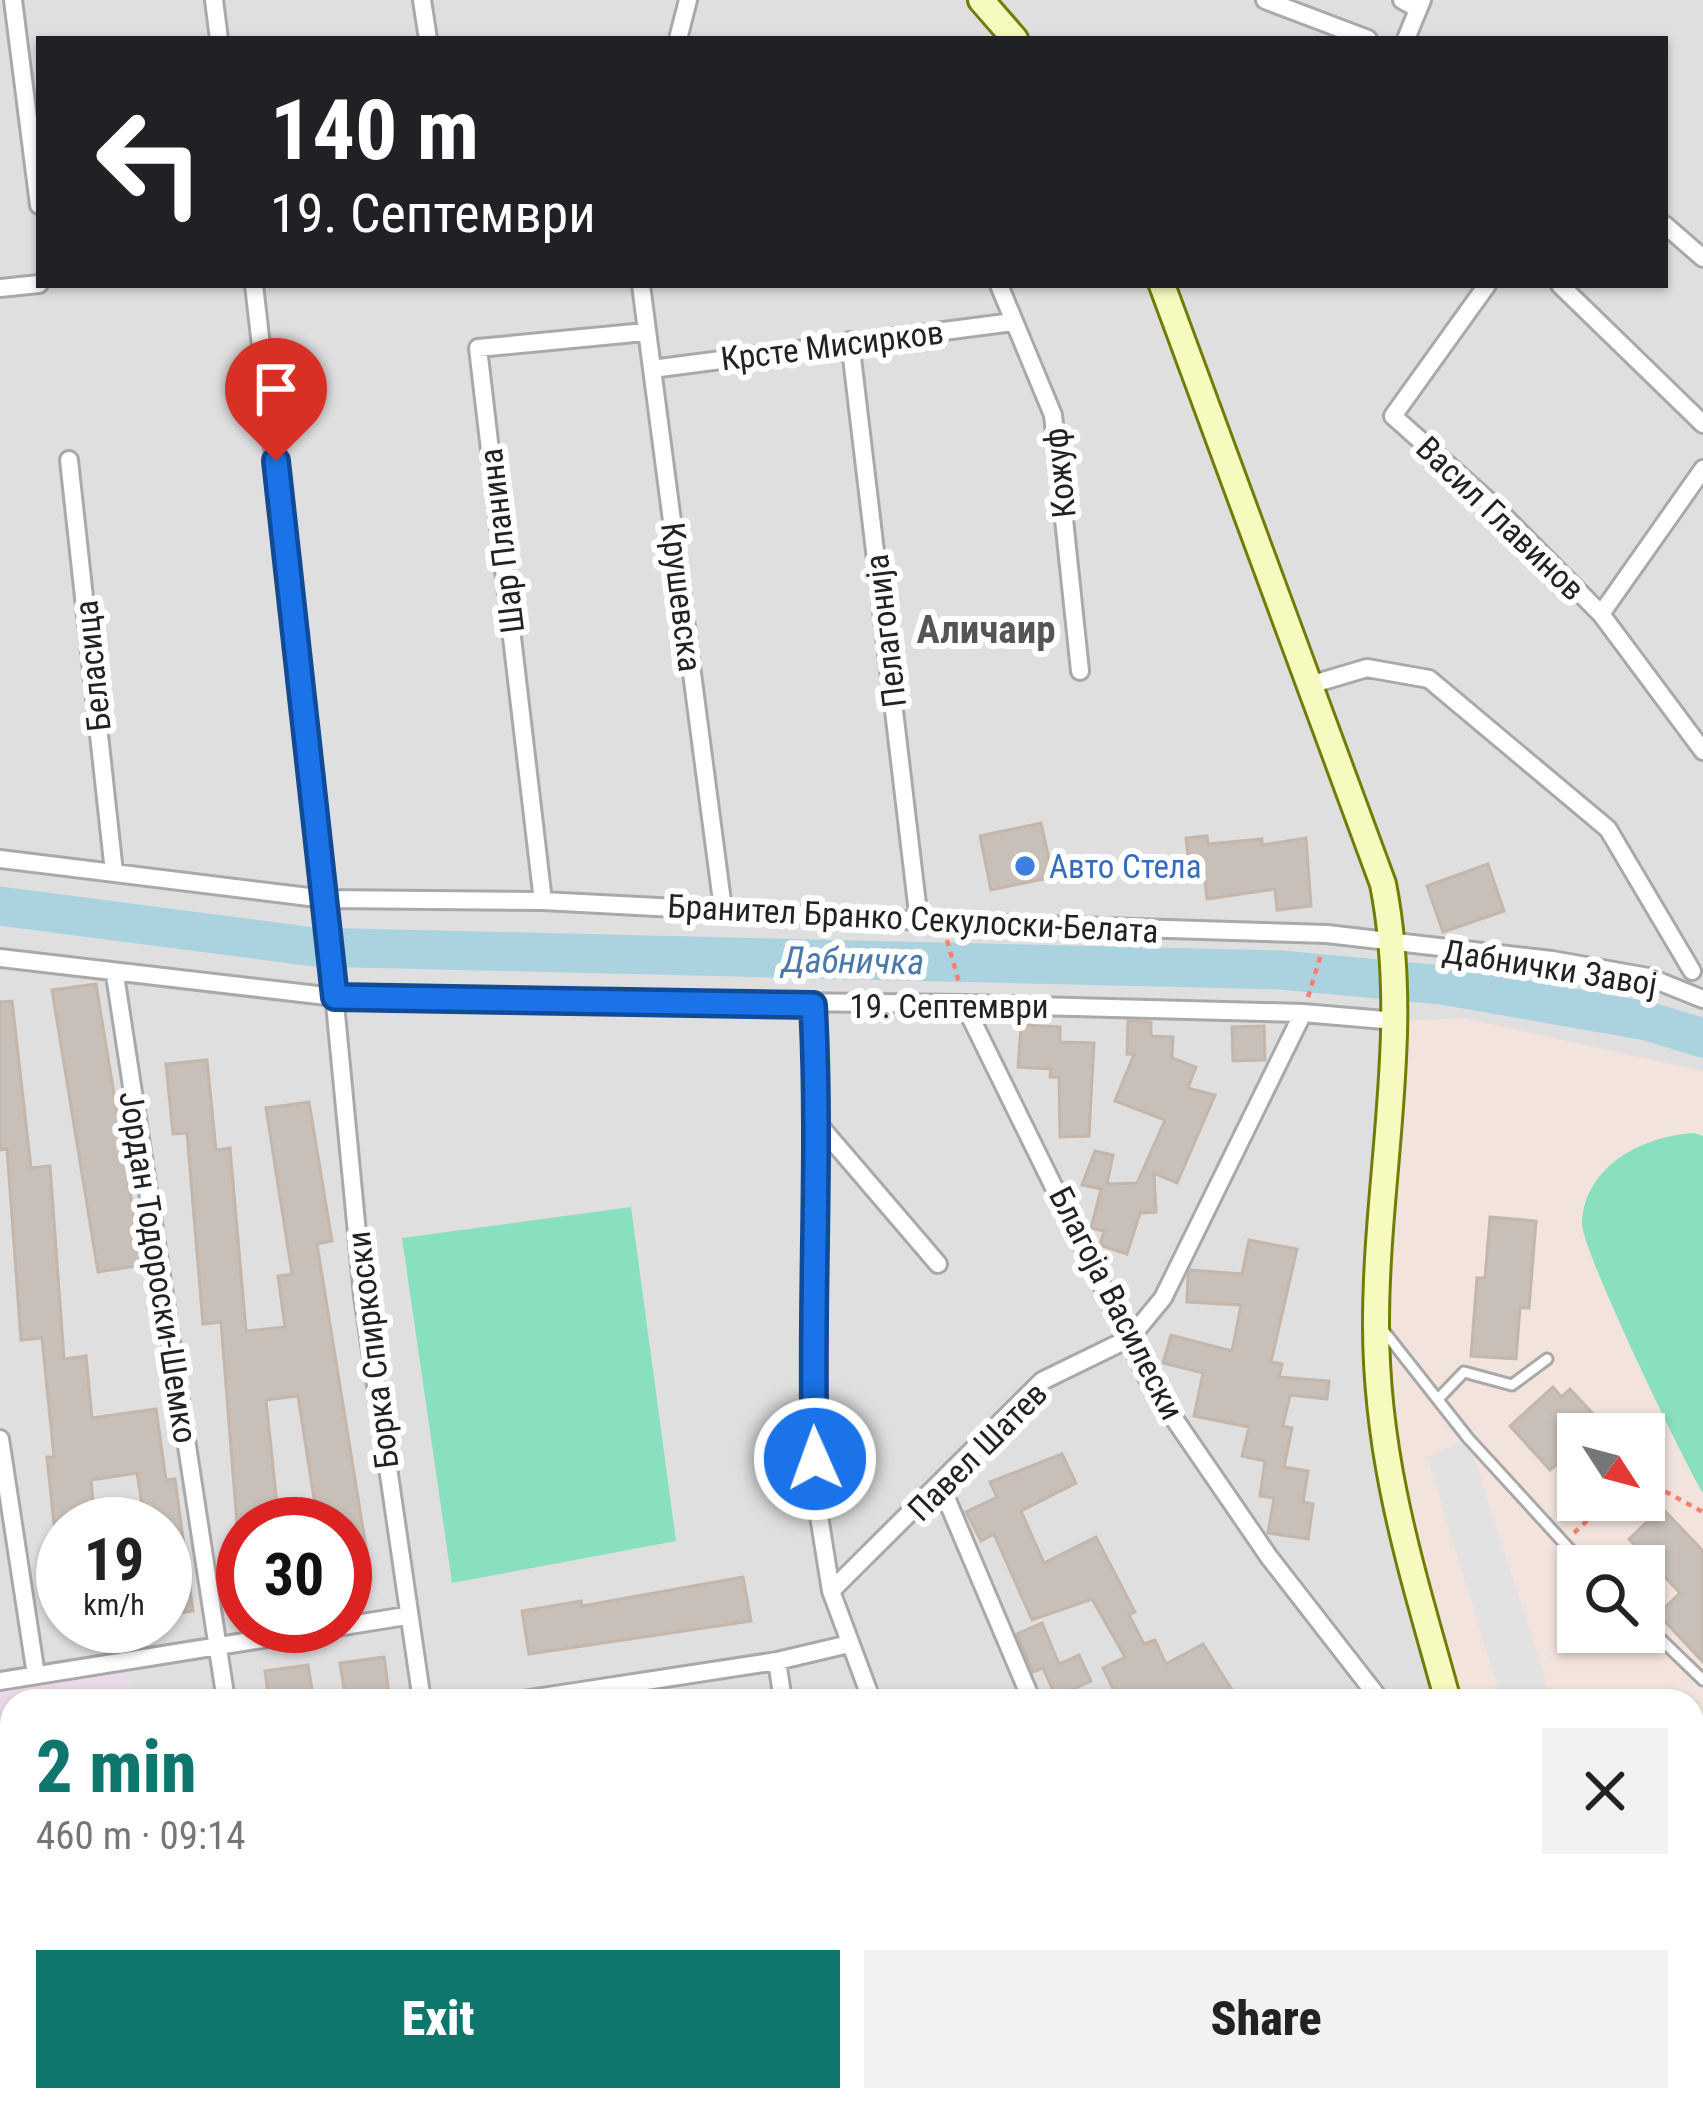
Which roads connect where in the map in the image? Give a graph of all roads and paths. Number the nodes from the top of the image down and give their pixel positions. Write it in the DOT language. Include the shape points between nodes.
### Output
graph roads {
  1 [pos="13,0"];
  2 [pos="214,0"];
  3 [pos="422,0"];
  4 [pos="688,0"];
  5 [pos="981,0"];
  6 [pos="1265,0"];
  7 [pos="1414,3"];
  8 [pos="219,36"];
  9 [pos="428,36"];
  10 [pos="680,36"];
  11 [pos="1012,36"];
  12 [pos="1359,36"];
  13 [pos="1407,36"];
  14 [pos="36,181"];
  15 [pos="1668,228"];
  16 [pos="1703,258"];
  17 [pos="36,284"];
  18 [pos="0,288"];
  19 [pos="254,288"];
  20 [pos="640,288"];
  21 [pos="1000,288"];
  22 [pos="1163,288"];
  23 [pos="1484,288"];
  24 [pos="1563,288"];
  25 [pos="1012,322"];
  26 [pos="645,332"];
  27 [pos="850,340"];
  28 [pos="652,369"];
  29 [pos="1703,424"];
  30 [pos="69,460"];
  31 [pos="1703,469"];
  32 [pos="1601,614"];
  33 [pos="1080,670"];
  34 [pos="1313,684"];
  35 [pos="1703,751"];
  36 [pos="0,859"];
  37 [pos="114,872"];
  38 [pos="325,899"];
  39 [pos="543,901"];
  40 [pos="723,909"];
  41 [pos="919,921"];
  42 [pos="942,922"];
  43 [pos="1327,934"];
  44 [pos="1395,944"];
  45 [pos="0,958"];
  46 [pos="1697,968"];
  47 [pos="115,975"];
  48 [pos="1666,983"];
  49 [pos="335,997"];
  50 [pos="1703,998"];
  51 [pos="964,1004"];
  52 [pos="813,1005"];
  53 [pos="1303,1013"];
  54 [pos="1396,1022"];
  55 [pos="819,1125"];
  56 [pos="938,1264"];
  57 [pos="1376,1322"];
  58 [pos="1130,1338"];
  59 [pos="1546,1359"];
  60 [pos="1440,1397"];
  61 [pos="0,1439"];
  62 [pos="940,1486"];
  63 [pos="1665,1491"];
  64 [pos="1703,1512"];
  65 [pos="1587,1521"];
  66 [pos="1563,1544"];
  67 [pos="831,1591"];
  68 [pos="406,1616"];
  69 [pos="372,1621"];
  70 [pos="216,1638"];
  71 [pos="1665,1643"];
  72 [pos="849,1644"];
  73 [pos="216,1645"];
  74 [pos="218,1653"];
  75 [pos="777,1661"];
  76 [pos="36,1675"];
  77 [pos="1703,1680"];
  78 [pos="0,1681"];
  79 [pos="224,1689"];
  80 [pos="420,1689"];
  81 [pos="633,1689"];
  82 [pos="781,1689"];
  83 [pos="867,1689"];
  84 [pos="1027,1689"];
  85 [pos="1372,1689"];
  86 [pos="1445,1689"];
  1 -- 14 [label="street"];
  2 -- 8 [label="street"];
  3 -- 9 [label="street"];
  4 -- 10 [label="street"];
  5 -- 11 [label="main road"];
  6 -- 12 [label="street"];
  7 -- 13 [label="street"];
  15 -- 16 [label="street"];
  17 -- 18 [label="street"];
  19 -- 38 [label="street, Борка Спиркоски"];
  20 -- 26 [label="street, Крушевска"];
  21 -- 25 [label="street, Кожуф"];
  22 -- 34 [label="main road"];
  23 -- 32 [label="street, Васил Главинов" via="1393,416"];
  24 -- 29 [label="street"];
  25 -- 27 [label="street, Крсте Мисирков"];
  25 -- 33 [label="street, Кожуф" via="1053,415"];
  26 -- 28 [label="street, Крушевска"];
  26 -- 39 [label="street, Шар Планина" via="478,348"];
  27 -- 28 [label="street, Крсте Мисирков"];
  27 -- 41 [label="street, Пелагонија"];
  28 -- 40 [label="street, Крушевска"];
  30 -- 37 [label="street, Беласица"];
  31 -- 32 [label="street"];
  32 -- 35 [label="street, Васил Главинов"];
  34 -- 44 [label="main road" via="1383,884"];
  34 -- 46 [label="street" via="1367,668 1429,679 1608,830"];
  36 -- 37 [label="street, Бранител Бранко Секулоски-Белата"];
  37 -- 38 [label="street, Бранител Бранко Секулоски-Белата"];
  38 -- 39 [label="street, Бранител Бранко Секулоски-Белата"];
  38 -- 49 [label="street, Борка Спиркоски"];
  39 -- 40 [label="street, Бранител Бранко Секулоски-Белата"];
  40 -- 41 [label="street, Бранител Бранко Секулоски-Белата"];
  41 -- 42 [label="street, Бранител Бранко Секулоски-Белата"];
  42 -- 43 [label="street, Бранител Бранко Секулоски-Белата"];
  42 -- 51 [label="path"];
  43 -- 44 [label="street, Бранител Бранко Секулоски-Белата"];
  43 -- 53 [label="path"];
  44 -- 48 [label="street, Дабнички Завој"];
  44 -- 54 [label="main road"];
  45 -- 47 [label="street, 19. Септември"];
  46 -- 48 [label="street"];
  47 -- 49 [label="street, 19. Септември"];
  47 -- 70 [label="street, Јордан Тодороски-Шемко"];
  48 -- 50 [label="street, Дабнички Завој"];
  49 -- 52 [label="street, 19. Септември"];
  49 -- 68 [label="street, Борка Спиркоски" via="363,1296"];
  51 -- 52 [label="street, 19. Септември"];
  51 -- 53 [label="street, 19. Септември"];
  51 -- 58 [label="street, Благоја Василески"];
  52 -- 55 [label="street"];
  53 -- 54 [label="street, 19. Септември"];
  53 -- 58 [label="street, Павел Шатев" via="1162,1298"];
  54 -- 57 [label="main road"];
  55 -- 56 [label="street"];
  55 -- 67 [label="street" via="812,1346 816,1497"];
  57 -- 60 [label="lane"];
  57 -- 86 [label="main road" via="1386,1476"];
  58 -- 62 [label="street, Павел Шатев" via="1042,1381"];
  58 -- 85 [label="street, Благоја Василески" via="1151,1385 1269,1557"];
  59 -- 60 [label="lane" via="1512,1385 1464,1372"];
  60 -- 66 [label="lane"];
  61 -- 76 [label="street"];
  62 -- 67 [label="street, Павел Шатев"];
  62 -- 84 [label="street"];
  63 -- 64 [label="path"];
  65 -- 66 [label="path"];
  67 -- 72 [label="street"];
  68 -- 69 [label="street"];
  68 -- 80 [label="street, Борка Спиркоски"];
  71 -- 77 [label="lane"];
  72 -- 75 [label="street"];
  72 -- 83 [label="street"];
  73 -- 76 [label="street"];
  74 -- 79 [label="street, Јордан Тодороски-Шемко"];
  75 -- 81 [label="street"];
  75 -- 82 [label="street"];
  76 -- 78 [label="street"];
}
